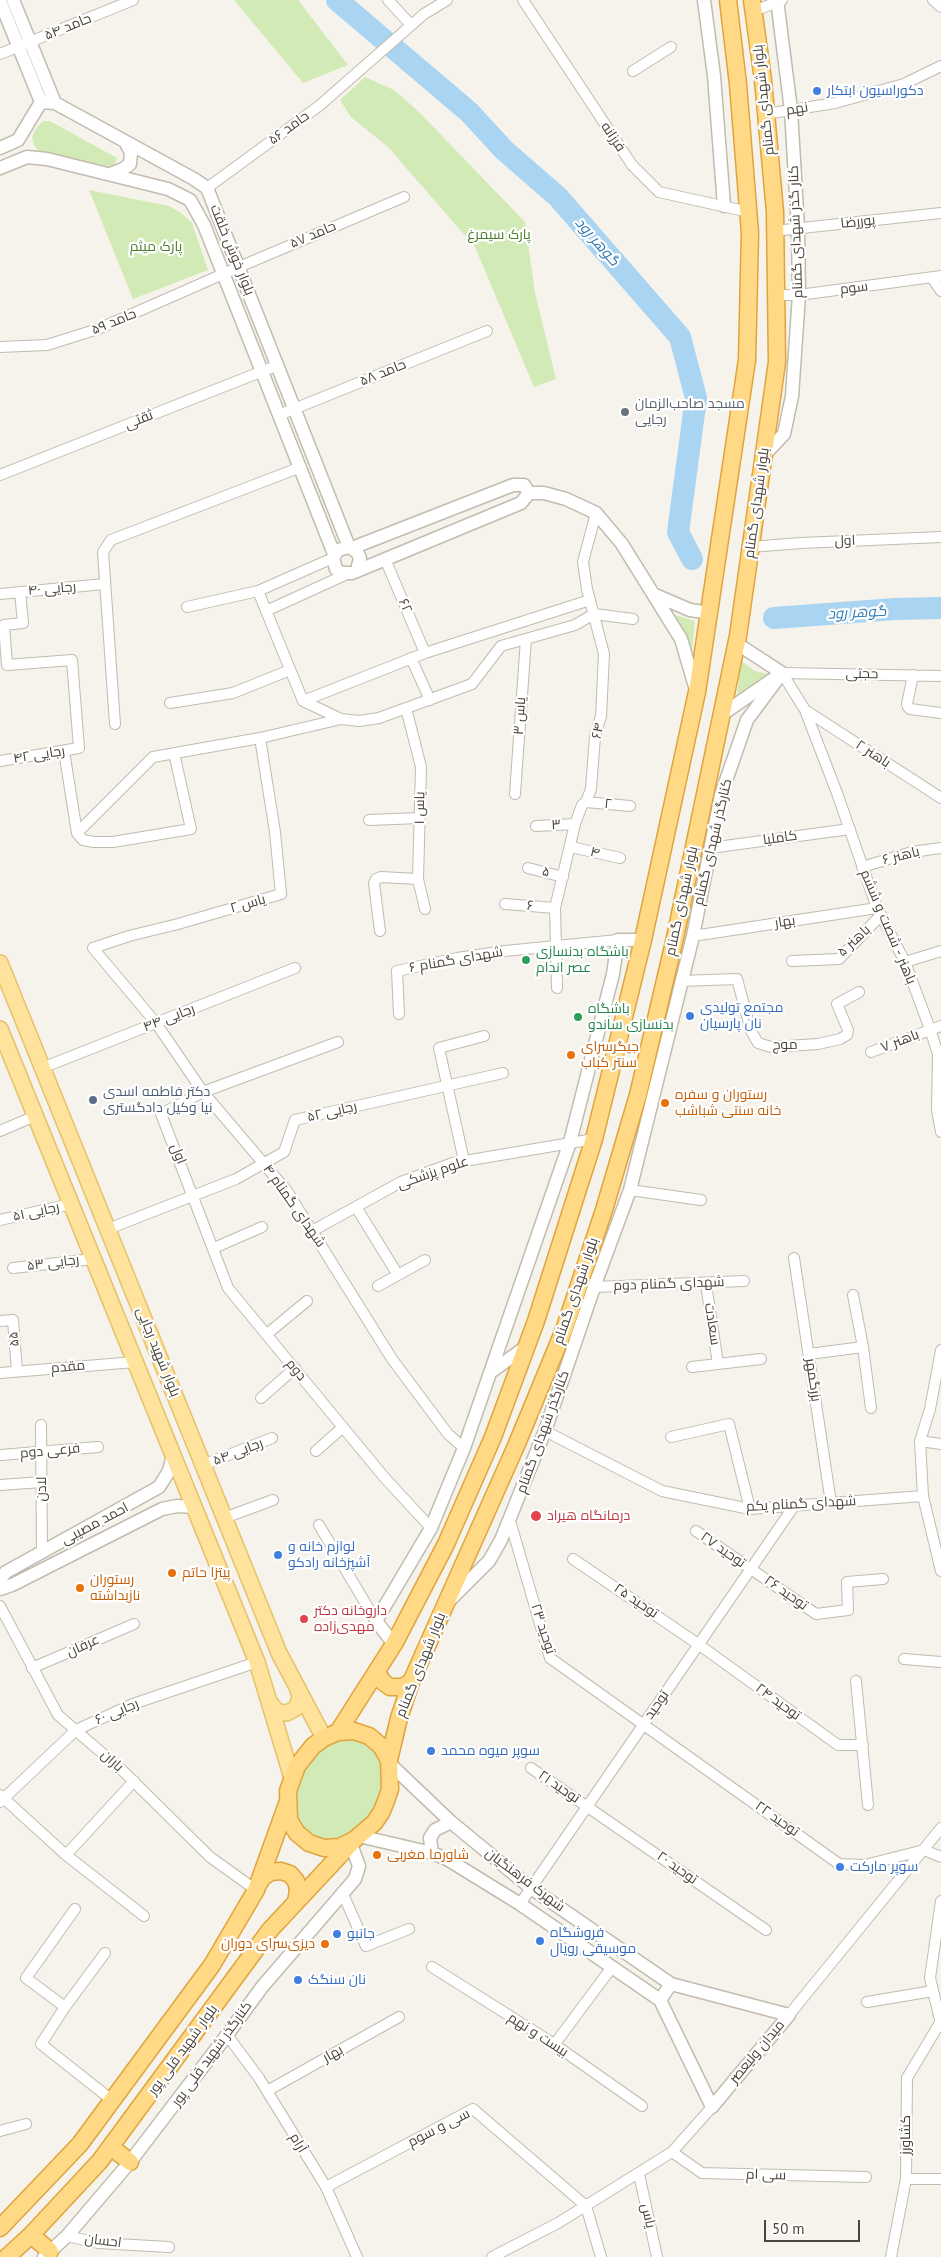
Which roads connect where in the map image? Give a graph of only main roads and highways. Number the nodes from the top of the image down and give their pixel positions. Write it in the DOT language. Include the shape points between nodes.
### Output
graph roads {
  1 [pos="728,0"];
  2 [pos="753,6"];
  3 [pos="774,231"];
  4 [pos="750,233"];
  5 [pos="0,963"];
  6 [pos="0,1029"];
  7 [pos="377,1670"];
  8 [pos="411,1682"];
  9 [pos="298,1689"];
  10 [pos="271,1704"];
  11 [pos="331,1735"];
  12 [pos="389,1761"];
  13 [pos="292,1778"];
  14 [pos="287,1804"];
  15 [pos="355,1840"];
  16 [pos="256,1888"];
  17 [pos="296,1902"];
  18 [pos="111,2147"];
  19 [pos="130,2162"];
  20 [pos="0,2228"];
  21 [pos="31,2235"];
  22 [pos="47,2254"];
  23 [pos="7,2257"];
  1 -- 4 [label="highway, بلوار شهدای گمنام"];
  2 -- 3 [label="highway, بلوار شهدای گمنام" via="766,114"];
  3 -- 4 [label="highway"];
  3 -- 8 [label="highway, بلوار شهدای گمنام" via="777,362 736,643 638,1095 564,1330"];
  4 -- 7 [label="highway, بلوار شهدای گمنام" via="747,360 697,692 643,940 594,1139 494,1437 446,1544"];
  5 -- 9 [label="main road, بلوار شهید رجایی" via="279,1653"];
  6 -- 10 [label="main road, بلوار شهید رجایی" via="258,1662"];
  7 -- 8 [label="highway" via="382,1681 390,1687 402,1687"];
  7 -- 11 [label="highway, بلوار شهدای گمنام"];
  8 -- 12 [label="highway, بلوار شهدای گمنام"];
  9 -- 10 [label="main road" via="300,1698 296,1708 287,1713 277,1712"];
  9 -- 11 [label="main road, بلوار شهید رجایی"];
  10 -- 13 [label="main road, بلوار شهید رجایی"];
  11 -- 12 [label="highway" via="354,1731 369,1736 381,1746"];
  11 -- 13 [label="highway" via="313,1746"];
  12 -- 15 [label="highway" via="390,1789 381,1813"];
  13 -- 14 [label="highway"];
  14 -- 15 [label="highway" via="289,1820 309,1844 324,1848 340,1847"];
  14 -- 16 [label="highway, بلوار شهید قلی پور"];
  15 -- 17 [label="highway, بلوار شهید قلی پور"];
  16 -- 17 [label="highway" via="271,1872 290,1874 298,1890"];
  16 -- 20 [label="highway, بلوار شهید قلی پور" via="212,1965 113,2101 80,2144"];
  17 -- 18 [label="highway, بلوار شهید قلی پور" via="270,1930"];
  18 -- 19 [label="highway"];
  18 -- 21 [label="highway, بلوار شهید قلی پور"];
  21 -- 22 [label="highway"];
  21 -- 23 [label="highway, بلوار شهید قلی پور"];
}
